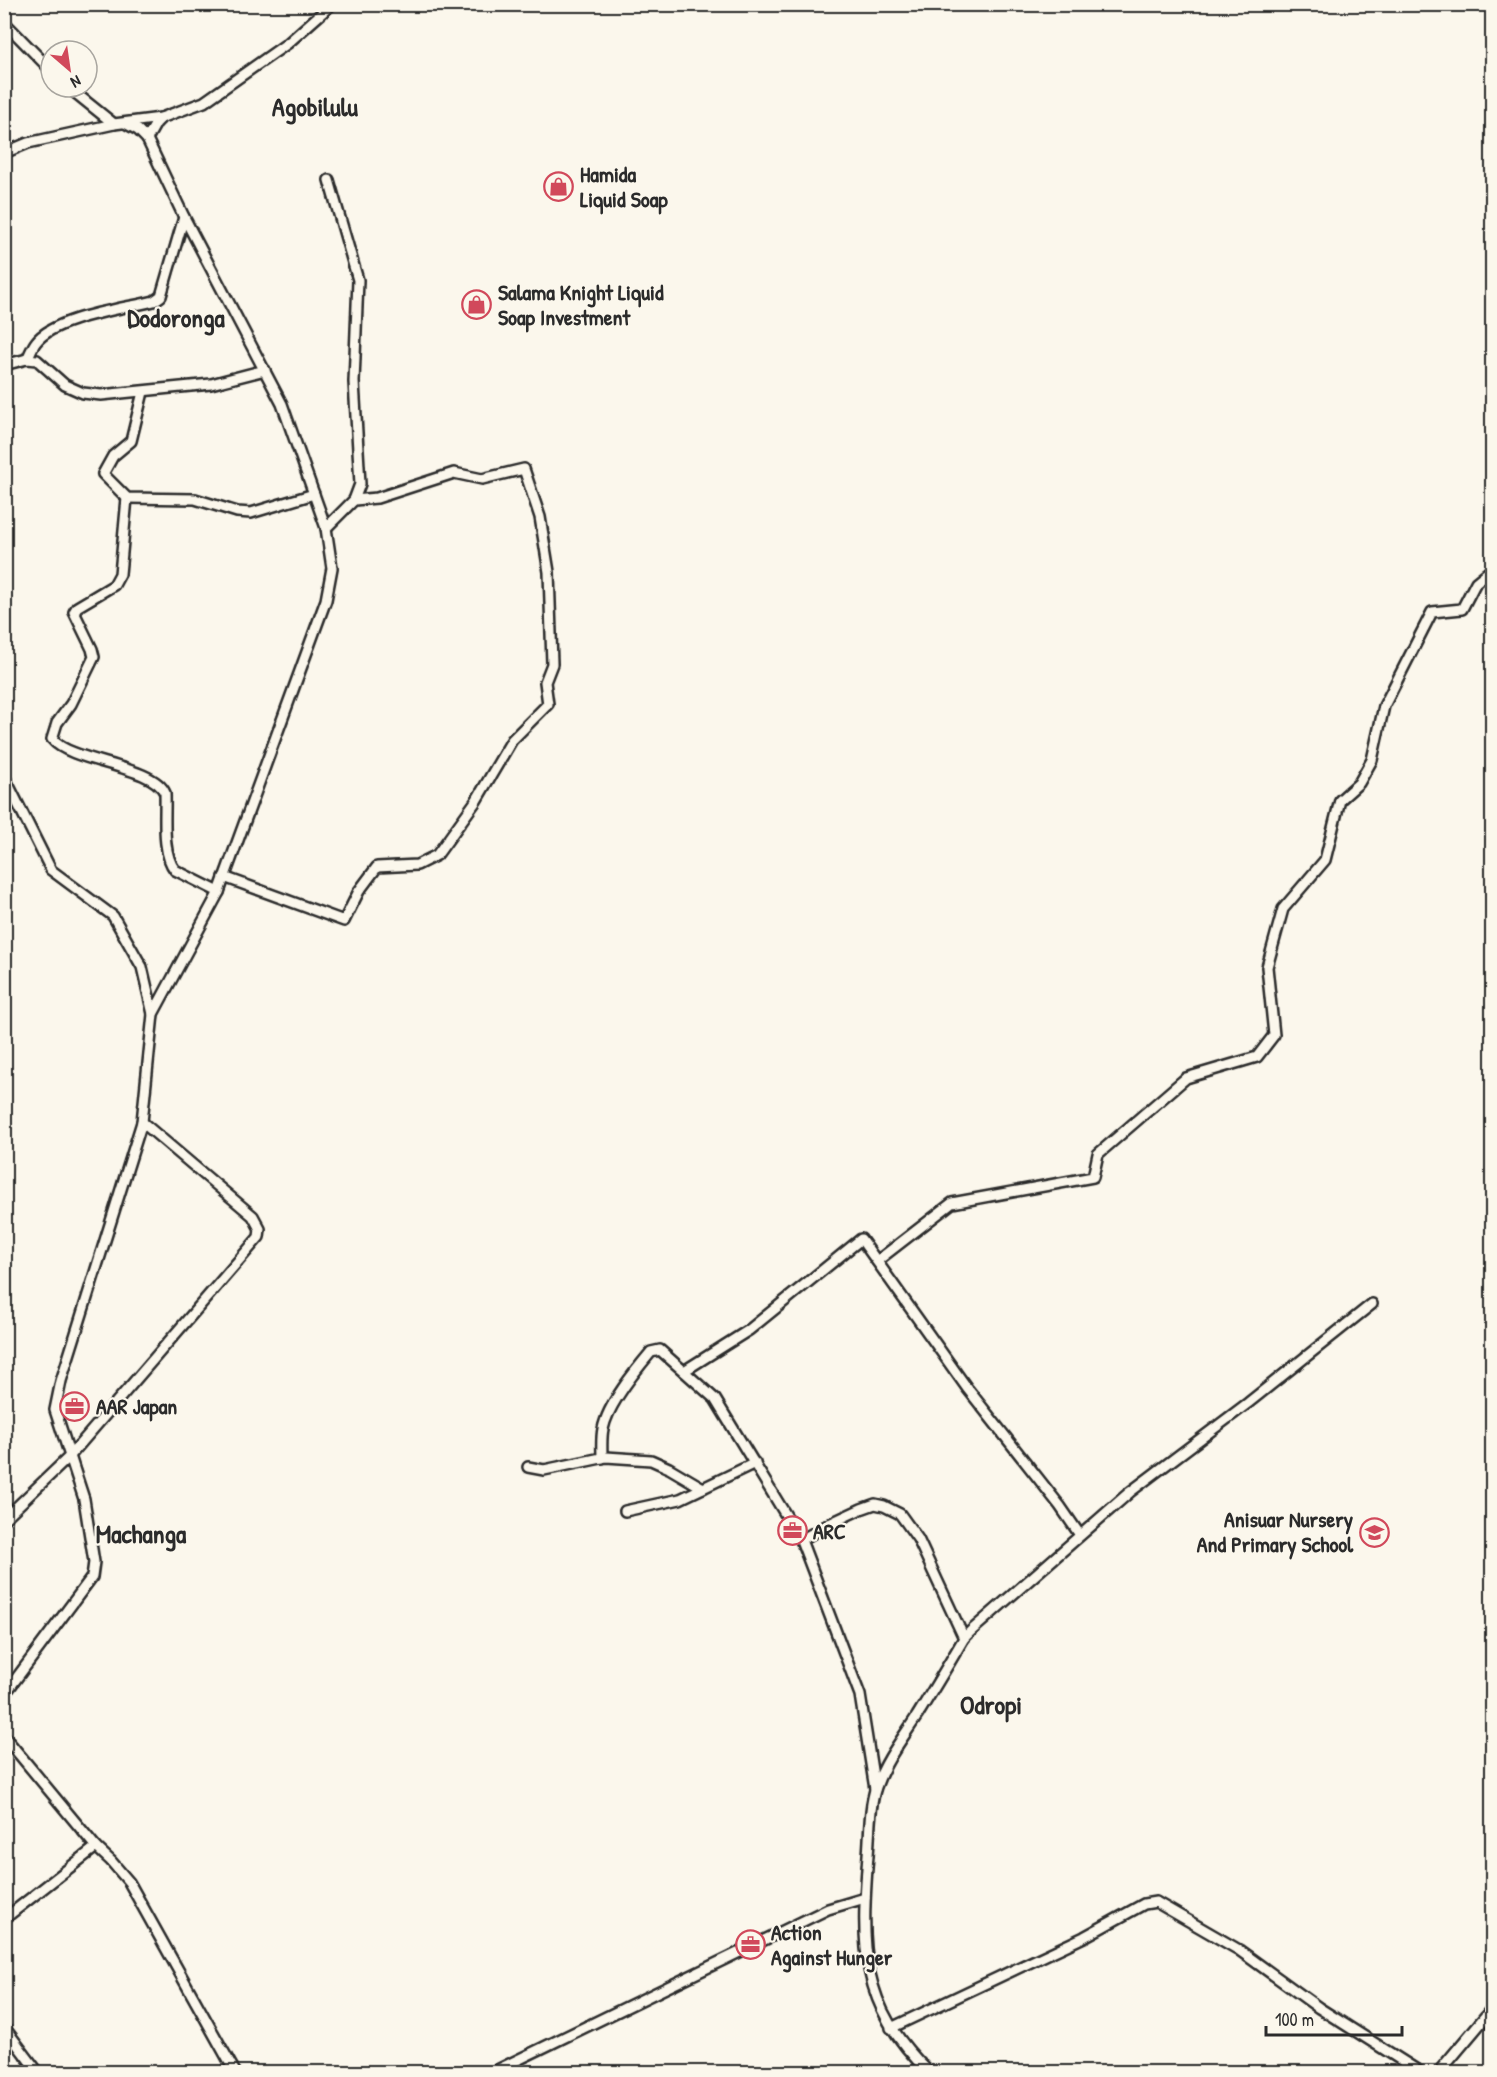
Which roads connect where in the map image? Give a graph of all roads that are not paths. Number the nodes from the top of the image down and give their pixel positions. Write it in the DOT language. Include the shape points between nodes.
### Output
graph roads {
  1 [pos="332,4"];
  2 [pos="4,22"];
  3 [pos="39,58"];
  4 [pos="85,99"];
  5 [pos="161,118"];
  6 [pos="119,124"];
  7 [pos="147,139"];
  8 [pos="4,153"];
  9 [pos="329,180"];
  10 [pos="184,217"];
  11 [pos="27,359"];
  12 [pos="4,365"];
  13 [pos="265,370"];
  14 [pos="143,392"];
  15 [pos="314,494"];
  16 [pos="127,498"];
  17 [pos="354,500"];
  18 [pos="326,528"];
  19 [pos="1492,569"];
  20 [pos="4,776"];
  21 [pos="224,877"];
  22 [pos="219,892"];
  23 [pos="153,1014"];
  24 [pos="142,1122"];
  25 [pos="877,1261"];
  26 [pos="1372,1304"];
  27 [pos="684,1371"];
  28 [pos="69,1457"];
  29 [pos="602,1458"];
  30 [pos="755,1463"];
  31 [pos="528,1467"];
  32 [pos="703,1488"];
  33 [pos="625,1511"];
  34 [pos="4,1519"];
  35 [pos="1080,1535"];
  36 [pos="801,1540"];
  37 [pos="964,1638"];
  38 [pos="4,1695"];
  39 [pos="4,1736"];
  40 [pos="875,1789"];
  41 [pos="96,1847"];
  42 [pos="865,1898"];
  43 [pos="4,1919"];
  44 [pos="1492,2008"];
  45 [pos="4,2027"];
  46 [pos="891,2028"];
  47 [pos="38,2073"];
  48 [pos="235,2073"];
  49 [pos="493,2073"];
  50 [pos="929,2073"];
  51 [pos="1420,2073"];
  52 [pos="1439,2073"];
  1 -- 5 [label="street" via="288,43 204,102"];
  2 -- 3 [label="street"];
  4 -- 6 [label="street"];
  5 -- 6 [label="street"];
  5 -- 7 [label="street"];
  6 -- 7 [label="street" via="138,130"];
  6 -- 8 [label="street" via="28,143"];
  7 -- 10 [label="street"];
  9 -- 17 [label="street" via="358,280 354,382 360,484"];
  10 -- 11 [label="street" via="161,296 154,302 65,322 36,342"];
  10 -- 13 [label="street"];
  11 -- 12 [label="street"];
  11 -- 14 [label="street" via="37,360 65,385 83,393"];
  13 -- 14 [label="street" via="211,384"];
  13 -- 15 [label="street"];
  14 -- 16 [label="street" via="131,441 113,456 104,474"];
  15 -- 16 [label="street" via="251,513 195,499"];
  15 -- 18 [label="street"];
  16 -- 22 [label="street" via="118,580 74,612 94,657 52,739 72,752 137,773 163,786 170,864"];
  17 -- 18 [label="street"];
  17 -- 21 [label="street" via="377,498 454,473 482,479 524,469 540,517 549,572 552,664 545,682 548,704 512,740 476,801 437,855 417,865 377,867 344,921"];
  18 -- 21 [label="street" via="332,568 326,600"];
  19 -- 25 [label="street" via="1476,582 1462,609 1432,612 1384,706 1372,760 1359,783 1340,800 1325,860 1283,909 1267,967 1274,1035 1257,1057 1186,1078 1098,1154 1093,1177 952,1203"];
  20 -- 23 [label="street" via="51,870 113,916 142,967"];
  21 -- 22 [label="street"];
  22 -- 23 [label="street"];
  23 -- 24 [label="street"];
  24 -- 28 [label="street" via="61,1381 56,1410"];
  24 -- 28 [label="street" via="253,1216 260,1229 259,1237"];
  25 -- 27 [label="street" via="861,1239 749,1330"];
  25 -- 35 [label="street" via="967,1388"];
  26 -- 35 [label="street"];
  27 -- 29 [label="street" via="660,1350 651,1352 608,1415 603,1428"];
  27 -- 30 [label="street" via="715,1399"];
  28 -- 34 [label="street"];
  28 -- 38 [label="street" via="84,1499 94,1562 92,1577"];
  29 -- 31 [label="street" via="544,1470"];
  29 -- 32 [label="street" via="651,1460"];
  30 -- 32 [label="street"];
  30 -- 36 [label="street"];
  32 -- 33 [label="street" via="667,1503"];
  35 -- 37 [label="street"];
  36 -- 37 [label="street" via="875,1504 900,1514 918,1539"];
  36 -- 40 [label="street" via="860,1695"];
  37 -- 40 [label="street" via="890,1756"];
  39 -- 41 [label="street"];
  40 -- 42 [label="street"];
  41 -- 43 [label="street"];
  41 -- 48 [label="street" via="129,1882"];
  42 -- 46 [label="street" via="867,1961 872,1984"];
  42 -- 49 [label="street" via="828,1909"];
  44 -- 52 [label="main road"];
  45 -- 47 [label="street"];
  46 -- 50 [label="street"];
  46 -- 51 [label="street" via="1084,1937 1144,1904 1156,1902 1239,1950 1319,2008"];
}
